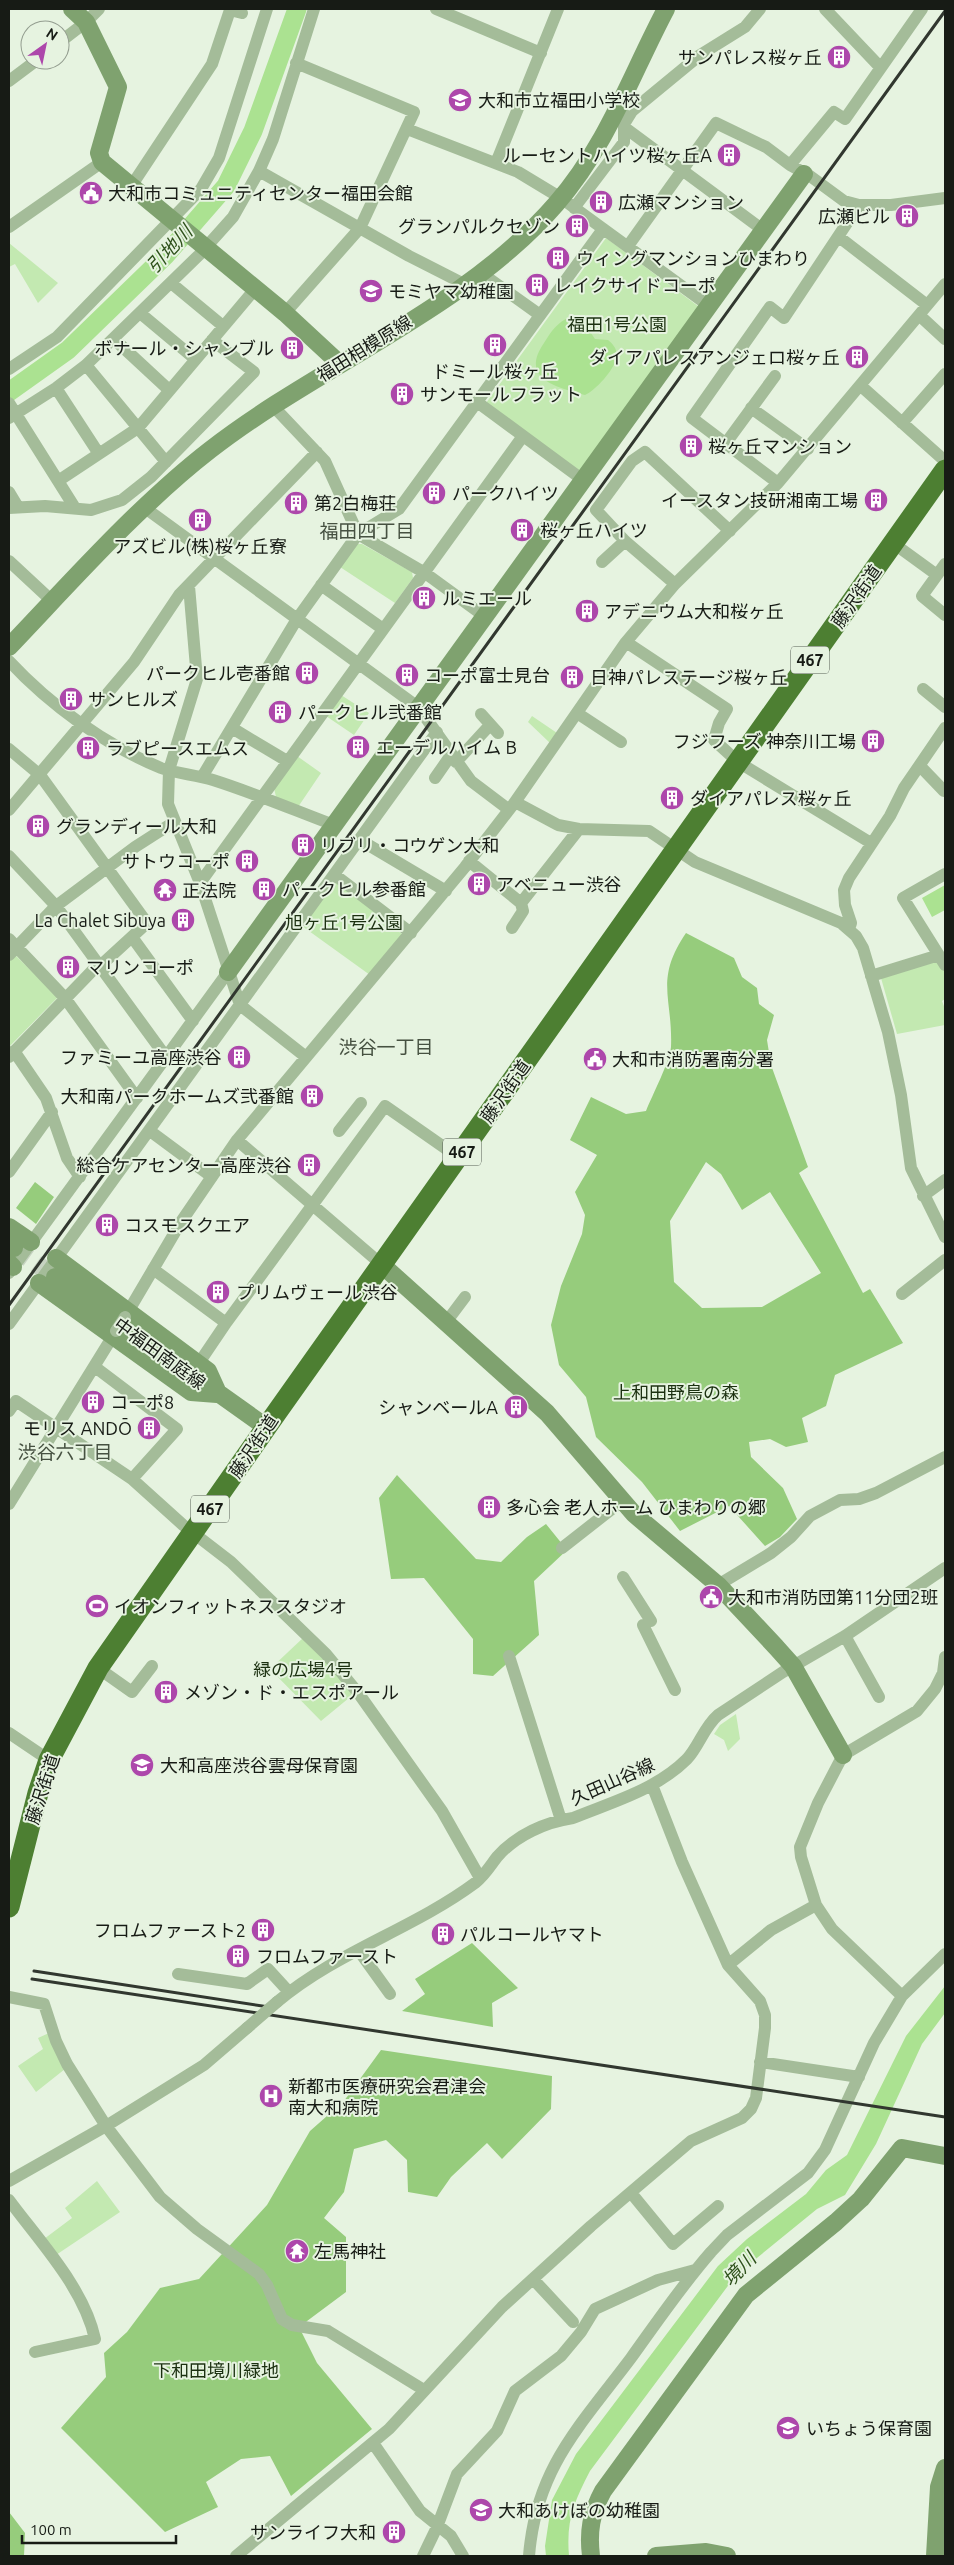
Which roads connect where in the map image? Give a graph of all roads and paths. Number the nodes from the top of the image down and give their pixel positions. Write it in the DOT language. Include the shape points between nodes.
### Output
graph roads {
  1 [pos="72,9"];
  2 [pos="99,9"];
  3 [pos="267,9"];
  4 [pos="314,9"];
  5 [pos="436,9"];
  6 [pos="558,9"];
  7 [pos="666,9"];
  8 [pos="825,9"];
  9 [pos="757,10"];
  10 [pos="917,11"];
  11 [pos="242,12"];
  12 [pos="86,22"];
  13 [pos="70,34"];
  14 [pos="541,54"];
  15 [pos="296,63"];
  16 [pos="880,67"];
  17 [pos="23,70"];
  18 [pos="9,81"];
  19 [pos="624,128"];
  20 [pos="407,129"];
  21 [pos="102,162"];
  22 [pos="496,162"];
  23 [pos="682,170"];
  24 [pos="797,170"];
  25 [pos="259,172"];
  26 [pos="132,185"];
  27 [pos="945,198"];
  28 [pos="568,203"];
  29 [pos="859,204"];
  30 [pos="175,222"];
  31 [pos="9,227"];
  32 [pos="360,228"];
  33 [pos="604,229"];
  34 [pos="763,230"];
  35 [pos="838,237"];
  36 [pos="201,244"];
  37 [pos="628,246"];
  38 [pos="480,273"];
  39 [pos="171,283"];
  40 [pos="945,284"];
  41 [pos="466,285"];
  42 [pos="255,289"];
  43 [pos="709,306"];
  44 [pos="923,310"];
  45 [pos="285,313"];
  46 [pos="140,314"];
  47 [pos="540,315"];
  48 [pos="223,326"];
  49 [pos="114,339"];
  50 [pos="945,339"];
  51 [pos="212,340"];
  52 [pos="195,359"];
  53 [pos="339,363"];
  54 [pos="86,365"];
  55 [pos="9,369"];
  56 [pos="945,374"];
  57 [pos="774,376"];
  58 [pos="861,386"];
  59 [pos="56,388"];
  60 [pos="169,390"];
  61 [pos="477,402"];
  62 [pos="273,406"];
  63 [pos="751,408"];
  64 [pos="10,409"];
  65 [pos="902,423"];
  66 [pos="138,428"];
  67 [pos="523,436"];
  68 [pos="726,443"];
  69 [pos="808,449"];
  70 [pos="317,452"];
  71 [pos="99,454"];
  72 [pos="945,461"];
  73 [pos="166,462"];
  74 [pos="945,470"];
  75 [pos="583,480"];
  76 [pos="58,481"];
  77 [pos="778,483"];
  78 [pos="9,492"];
  79 [pos="13,507"];
  80 [pos="75,508"];
  81 [pos="145,508"];
  82 [pos="730,530"];
  83 [pos="358,534"];
  84 [pos="625,541"];
  85 [pos="893,543"];
  86 [pos="215,559"];
  87 [pos="9,561"];
  88 [pos="602,562"];
  89 [pos="945,564"];
  90 [pos="425,573"];
  91 [pos="937,575"];
  92 [pos="675,584"];
  93 [pos="321,585"];
  94 [pos="189,586"];
  95 [pos="52,601"];
  96 [pos="945,615"];
  97 [pos="484,616"];
  98 [pos="297,619"];
  99 [pos="383,629"];
  100 [pos="626,642"];
  101 [pos="9,647"];
  102 [pos="9,661"];
  103 [pos="358,664"];
  104 [pos="923,689"];
  105 [pos="418,707"];
  106 [pos="945,707"];
  107 [pos="577,713"];
  108 [pos="481,714"];
  109 [pos="83,725"];
  110 [pos="232,728"];
  111 [pos="945,728"];
  112 [pos="436,732"];
  113 [pos="621,742"];
  114 [pos="9,749"];
  115 [pos="454,759"];
  116 [pos="287,762"];
  117 [pos="738,762"];
  118 [pos="920,766"];
  119 [pos="170,770"];
  120 [pos="40,775"];
  121 [pos="202,777"];
  122 [pos="435,778"];
  123 [pos="944,791"];
  124 [pos="262,796"];
  125 [pos="512,806"];
  126 [pos="9,810"];
  127 [pos="174,822"];
  128 [pos="334,825"];
  129 [pos="579,829"];
  130 [pos="360,840"];
  131 [pos="871,843"];
  132 [pos="675,850"];
  133 [pos="9,856"];
  134 [pos="469,861"];
  135 [pos="106,868"];
  136 [pos="945,874"];
  137 [pos="335,875"];
  138 [pos="200,883"];
  139 [pos="446,891"];
  140 [pos="521,903"];
  141 [pos="56,906"];
  142 [pos="512,928"];
  143 [pos="849,929"];
  144 [pos="411,933"];
  145 [pos="132,937"];
  146 [pos="11,947"];
  147 [pos="942,960"];
  148 [pos="99,966"];
  149 [pos="228,972"];
  150 [pos="871,976"];
  151 [pos="65,998"];
  152 [pos="240,1005"];
  153 [pos="193,1021"];
  154 [pos="12,1054"];
  155 [pos="166,1057"];
  156 [pos="306,1058"];
  157 [pos="137,1098"];
  158 [pos="361,1103"];
  159 [pos="52,1112"];
  160 [pos="350,1118"];
  161 [pos="367,1130"];
  162 [pos="150,1131"];
  163 [pos="339,1131"];
  164 [pos="237,1140"];
  165 [pos="458,1157"];
  166 [pos="9,1172"];
  167 [pos="80,1177"];
  168 [pos="212,1177"];
  169 [pos="945,1180"];
  170 [pos="924,1196"];
  171 [pos="312,1204"];
  172 [pos="9,1227"];
  173 [pos="945,1237"];
  174 [pos="31,1242"];
  175 [pos="56,1258"];
  176 [pos="11,1259"];
  177 [pos="945,1260"];
  178 [pos="381,1264"];
  179 [pos="153,1269"];
  180 [pos="47,1280"];
  181 [pos="902,1294"];
  182 [pos="465,1297"];
  183 [pos="126,1314"];
  184 [pos="448,1321"];
  185 [pos="226,1323"];
  186 [pos="9,1324"];
  187 [pos="114,1334"];
  188 [pos="201,1360"];
  189 [pos="94,1368"];
  190 [pos="218,1394"];
  191 [pos="9,1411"];
  192 [pos="266,1427"];
  193 [pos="55,1428"];
  194 [pos="945,1457"];
  195 [pos="132,1479"];
  196 [pos="622,1500"];
  197 [pos="9,1504"];
  198 [pos="193,1532"];
  199 [pos="562,1548"];
  200 [pos="945,1568"];
  201 [pos="623,1576"];
  202 [pos="718,1585"];
  203 [pos="845,1636"];
  204 [pos="509,1656"];
  205 [pos="945,1657"];
  206 [pos="152,1666"];
  207 [pos="793,1666"];
  208 [pos="98,1668"];
  209 [pos="675,1690"];
  210 [pos="879,1697"];
  211 [pos="9,1733"];
  212 [pos="843,1755"];
  213 [pos="50,1760"];
  214 [pos="652,1785"];
  215 [pos="561,1820"];
  216 [pos="480,1878"];
  217 [pos="10,1900"];
  218 [pos="816,1905"];
  219 [pos="358,1952"];
  220 [pos="945,1954"];
  221 [pos="728,1965"];
  222 [pos="178,1974"];
  223 [pos="289,1992"];
  224 [pos="390,1994"];
  225 [pos="902,1996"];
  226 [pos="9,1997"];
  227 [pos="760,2062"];
  228 [pos="859,2077"];
  229 [pos="106,2126"];
  230 [pos="945,2156"];
  231 [pos="9,2181"];
  232 [pos="632,2194"];
  233 [pos="9,2200"];
  234 [pos="718,2206"];
  235 [pos="695,2270"];
  236 [pos="533,2279"];
  237 [pos="572,2322"];
  238 [pos="36,2352"];
  239 [pos="424,2390"];
  240 [pos="374,2444"];
  241 [pos="945,2468"];
  242 [pos="942,2499"];
  243 [pos="438,2527"];
  244 [pos="236,2556"];
  245 [pos="423,2556"];
  246 [pos="462,2556"];
  247 [pos="529,2556"];
  248 [pos="591,2556"];
  249 [pos="656,2556"];
  250 [pos="726,2556"];
  251 [pos="935,2556"];
  1 -- 12 [label="street"];
  2 -- 12 [label="street"];
  3 -- 30 [label="street" via="219,158 201,189"];
  4 -- 15 [label="street"];
  5 -- 14 [label="street"];
  6 -- 14 [label="street"];
  7 -- 28 [label="street, 福田相模原線"];
  8 -- 16 [label="street"];
  9 -- 19 [label="street" via="745,27 700,56 632,111"];
  10 -- 16 [label="street"];
  11 -- 26 [label="street" via="230,10 212,64"];
  12 -- 13 [label="street"];
  12 -- 21 [label="street" via="118,87 99,153"];
  14 -- 22 [label="street"];
  15 -- 20 [label="street" via="414,112"];
  15 -- 25 [label="street" via="273,139"];
  16 -- 24 [label="street" via="845,119 834,112"];
  17 -- 18 [label="street"];
  19 -- 23 [label="street"];
  19 -- 28 [label="street" via="624,142"];
  20 -- 22 [label="street"];
  20 -- 32 [label="street"];
  21 -- 26 [label="street"];
  21 -- 31 [label="street"];
  22 -- 28 [label="street"];
  23 -- 24 [label="street" via="716,124 766,147"];
  23 -- 34 [label="street"];
  23 -- 37 [label="street"];
  24 -- 29 [label="street" via="844,201"];
  24 -- 34 [label="street"];
  25 -- 32 [label="street"];
  25 -- 36 [label="street" via="243,203"];
  26 -- 30 [label="street"];
  27 -- 29 [label="street" via="891,205"];
  28 -- 33 [label="street"];
  28 -- 38 [label="street, 福田相模原線"];
  29 -- 35 [label="street"];
  30 -- 36 [label="street"];
  30 -- 55 [label="street" via="57,338"];
  32 -- 41 [label="street"];
  32 -- 45 [label="street"];
  33 -- 37 [label="street"];
  33 -- 47 [label="street"];
  34 -- 43 [label="street"];
  35 -- 44 [label="street"];
  35 -- 68 [label="street" via="784,318 770,307 692,418"];
  36 -- 39 [label="street"];
  36 -- 42 [label="street"];
  37 -- 43 [label="street"];
  38 -- 41 [label="street, 福田相模原線"];
  38 -- 47 [label="street"];
  39 -- 46 [label="street"];
  39 -- 48 [label="street"];
  40 -- 44 [label="street"];
  41 -- 53 [label="street, 福田相模原線"];
  42 -- 45 [label="street"];
  42 -- 48 [label="street"];
  43 -- 75 [label="street"];
  44 -- 50 [label="street"];
  44 -- 58 [label="street"];
  45 -- 53 [label="street"];
  46 -- 49 [label="street"];
  46 -- 52 [label="street"];
  47 -- 61 [label="street"];
  48 -- 51 [label="street"];
  49 -- 54 [label="street"];
  49 -- 60 [label="street"];
  51 -- 52 [label="street"];
  51 -- 73 [label="street" via="254,372"];
  52 -- 60 [label="street"];
  53 -- 62 [label="street, 福田相模原線"];
  54 -- 59 [label="street"];
  54 -- 66 [label="street"];
  56 -- 65 [label="street"];
  57 -- 63 [label="street"];
  58 -- 65 [label="street"];
  58 -- 69 [label="street"];
  59 -- 64 [label="street"];
  59 -- 71 [label="street"];
  60 -- 66 [label="street"];
  61 -- 67 [label="street"];
  61 -- 83 [label="street" via="399,509"];
  62 -- 70 [label="street"];
  62 -- 81 [label="street, 福田相模原線" via="209,451"];
  63 -- 68 [label="street"];
  63 -- 69 [label="street"];
  64 -- 76 [label="street"];
  65 -- 72 [label="street"];
  66 -- 71 [label="street"];
  66 -- 73 [label="street"];
  67 -- 75 [label="street"];
  67 -- 90 [label="street"];
  68 -- 77 [label="street"];
  69 -- 77 [label="street"];
  70 -- 83 [label="street"];
  70 -- 86 [label="street"];
  71 -- 76 [label="street"];
  73 -- 80 [label="street" via="122,500 91,510"];
  74 -- 85 [label="highway, 藤沢街道 / 467"];
  75 -- 97 [label="street"];
  76 -- 80 [label="street"];
  77 -- 82 [label="street"];
  78 -- 79 [label="street"];
  79 -- 80 [label="street"];
  81 -- 86 [label="street"];
  81 -- 95 [label="street, 福田相模原線"];
  82 -- 84 [label="street" via="645,452 632,461 596,510"];
  82 -- 92 [label="street"];
  83 -- 90 [label="street"];
  83 -- 93 [label="street"];
  84 -- 88 [label="street"];
  84 -- 92 [label="street"];
  85 -- 91 [label="street"];
  85 -- 117 [label="highway, 藤沢街道 / 467"];
  86 -- 94 [label="street"];
  86 -- 98 [label="street"];
  87 -- 95 [label="street"];
  89 -- 91 [label="street"];
  90 -- 97 [label="street"];
  90 -- 99 [label="street"];
  91 -- 96 [label="street" via="922,596"];
  92 -- 100 [label="street"];
  93 -- 98 [label="street"];
  93 -- 99 [label="street"];
  94 -- 109 [label="street"];
  94 -- 119 [label="street" via="197,679"];
  95 -- 101 [label="street, 福田相模原線"];
  97 -- 105 [label="street"];
  98 -- 103 [label="street"];
  98 -- 110 [label="street"];
  99 -- 103 [label="street"];
  100 -- 107 [label="street"];
  100 -- 117 [label="street" via="727,709 714,740"];
  102 -- 109 [label="street"];
  103 -- 105 [label="street"];
  103 -- 116 [label="street"];
  104 -- 106 [label="street"];
  105 -- 112 [label="street"];
  105 -- 128 [label="street"];
  107 -- 113 [label="street"];
  107 -- 125 [label="street"];
  108 -- 115 [label="street" via="494,729"];
  109 -- 119 [label="street" via="128,752"];
  109 -- 120 [label="street"];
  110 -- 116 [label="street"];
  110 -- 121 [label="street"];
  111 -- 118 [label="street"];
  112 -- 115 [label="street"];
  112 -- 130 [label="street"];
  114 -- 120 [label="street"];
  115 -- 122 [label="street"];
  115 -- 125 [label="street" via="471,781"];
  116 -- 124 [label="street"];
  117 -- 131 [label="street"];
  117 -- 132 [label="highway, 藤沢街道 / 467"];
  118 -- 123 [label="street"];
  118 -- 131 [label="street"];
  119 -- 121 [label="street"];
  119 -- 127 [label="street" via="168,804"];
  120 -- 126 [label="street"];
  120 -- 135 [label="street"];
  121 -- 124 [label="street"];
  124 -- 128 [label="street"];
  124 -- 138 [label="street"];
  125 -- 129 [label="street" via="558,825"];
  125 -- 134 [label="street"];
  127 -- 135 [label="street"];
  127 -- 138 [label="street"];
  128 -- 149 [label="street"];
  129 -- 132 [label="street" via="649,831"];
  129 -- 140 [label="street"];
  130 -- 137 [label="street"];
  130 -- 139 [label="street"];
  131 -- 143 [label="street" via="844,890 851,923"];
  132 -- 143 [label="street" via="695,862 841,922"];
  132 -- 165 [label="highway, 藤沢街道 / 467"];
  133 -- 141 [label="street"];
  134 -- 139 [label="street"];
  134 -- 140 [label="street"];
  135 -- 141 [label="street"];
  135 -- 145 [label="street" via="147,923"];
  136 -- 147 [label="street" via="903,898"];
  137 -- 144 [label="street"];
  137 -- 152 [label="street"];
  138 -- 149 [label="street"];
  139 -- 144 [label="street"];
  140 -- 142 [label="street" via="524,911"];
  141 -- 146 [label="street"];
  141 -- 148 [label="street"];
  143 -- 150 [label="street" via="863,948"];
  144 -- 156 [label="street"];
  145 -- 148 [label="street"];
  145 -- 153 [label="street"];
  146 -- 151 [label="street"];
  147 -- 150 [label="street"];
  148 -- 151 [label="street"];
  148 -- 155 [label="street"];
  149 -- 152 [label="street"];
  149 -- 153 [label="street"];
  150 -- 170 [label="street" via="888,1032 911,1168"];
  151 -- 154 [label="street"];
  151 -- 157 [label="street"];
  152 -- 156 [label="street"];
  152 -- 162 [label="street"];
  153 -- 155 [label="street"];
  154 -- 159 [label="street" via="46,1098"];
  155 -- 157 [label="street"];
  156 -- 164 [label="street"];
  157 -- 167 [label="street"];
  158 -- 160 [label="street"];
  159 -- 166 [label="street"];
  159 -- 167 [label="street" via="68,1158"];
  160 -- 161 [label="street"];
  160 -- 163 [label="street"];
  161 -- 165 [label="street" via="385,1106"];
  161 -- 171 [label="street"];
  162 -- 168 [label="street"];
  162 -- 175 [label="street"];
  164 -- 168 [label="street"];
  164 -- 171 [label="street"];
  165 -- 178 [label="highway, 藤沢街道 / 467"];
  167 -- 174 [label="street"];
  168 -- 179 [label="street"];
  169 -- 170 [label="street"];
  170 -- 173 [label="street"];
  171 -- 178 [label="street"];
  171 -- 185 [label="street"];
  172 -- 174 [label="street"];
  174 -- 176 [label="street"];
  175 -- 180 [label="street"];
  175 -- 183 [label="street"];
  177 -- 181 [label="street"];
  178 -- 184 [label="street"];
  178 -- 192 [label="highway, 藤沢街道 / 467"];
  179 -- 183 [label="street"];
  179 -- 185 [label="street"];
  180 -- 186 [label="street"];
  180 -- 187 [label="street"];
  180 -- 190 [label="street, 中福田南庭線"];
  182 -- 184 [label="street"];
  183 -- 187 [label="street, bridge"];
  183 -- 190 [label="street" via="208,1371"];
  184 -- 196 [label="street" via="548,1413"];
  185 -- 188 [label="street"];
  187 -- 189 [label="street"];
  187 -- 190 [label="street" via="191,1392"];
  189 -- 193 [label="street"];
  189 -- 195 [label="street" via="177,1429"];
  190 -- 192 [label="street, 中福田南庭線"];
  191 -- 193 [label="street" via="16,1401"];
  192 -- 198 [label="highway, 藤沢街道 / 467"];
  193 -- 195 [label="street"];
  193 -- 197 [label="street"];
  194 -- 202 [label="street" via="876,1493 859,1499 840,1500 810,1516 771,1554"];
  195 -- 198 [label="street"];
  196 -- 199 [label="street"];
  196 -- 202 [label="street" via="661,1538"];
  198 -- 208 [label="highway, 藤沢街道 / 467"];
  198 -- 216 [label="street" via="250,1580 344,1675 442,1811"];
  200 -- 203 [label="street, 久田山谷線"];
  201 -- 209 [label="street"];
  202 -- 207 [label="street"];
  203 -- 207 [label="street, 久田山谷線"];
  203 -- 210 [label="street"];
  204 -- 215 [label="street"];
  205 -- 212 [label="street" via="943,1674 917,1711"];
  206 -- 208 [label="street" via="132,1692"];
  207 -- 212 [label="street"];
  207 -- 214 [label="street, 久田山谷線" via="718,1715 709,1723 687,1758"];
  208 -- 213 [label="highway, 藤沢街道 / 467"];
  211 -- 213 [label="street"];
  212 -- 218 [label="street" via="800,1847"];
  213 -- 217 [label="highway, 藤沢街道 / 467"];
  214 -- 215 [label="street, 久田山谷線"];
  214 -- 221 [label="street"];
  215 -- 216 [label="street, 久田山谷線" via="515,1840"];
  216 -- 219 [label="street, 久田山谷線" via="438,1908"];
  218 -- 221 [label="street" via="772,1930"];
  218 -- 225 [label="street" via="832,1929"];
  219 -- 223 [label="street, 久田山谷線" via="325,1968"];
  219 -- 224 [label="street"];
  220 -- 225 [label="street"];
  221 -- 227 [label="street" via="763,2008 765,2028"];
  222 -- 223 [label="street" via="247,1984 268,1969"];
  223 -- 229 [label="street, 久田山谷線, bridge" via="211,2060"];
  225 -- 228 [label="street" via="874,2043"];
  226 -- 229 [label="street" via="44,2004 67,2064"];
  227 -- 228 [label="street"];
  227 -- 232 [label="street" via="756,2098 751,2109 742,2118 692,2141"];
  228 -- 235 [label="street" via="815,2165 727,2235"];
  229 -- 231 [label="street, 久田山谷線"];
  229 -- 239 [label="street" via="169,2205 196,2229 259,2274 282,2319 292,2325 328,2331"];
  230 -- 248 [label="street" via="902,2148 861,2199 746,2295 603,2491 590,2522"];
  232 -- 234 [label="street" via="673,2244"];
  232 -- 236 [label="street"];
  233 -- 238 [label="street" via="82,2299 92,2320 96,2339"];
  235 -- 243 [label="street" via="658,2280 595,2309 561,2356 515,2391 497,2431 457,2474"];
  235 -- 247 [label="street" via="557,2457 537,2505"];
  236 -- 237 [label="street"];
  236 -- 239 [label="street" via="502,2306"];
  239 -- 240 [label="street"];
  240 -- 243 [label="street" via="420,2511"];
  240 -- 244 [label="street"];
  241 -- 242 [label="street" via="940,2482"];
  242 -- 251 [label="street"];
  243 -- 245 [label="street"];
  243 -- 246 [label="street" via="451,2536"];
  249 -- 250 [label="street" via="706,2552"];
}
